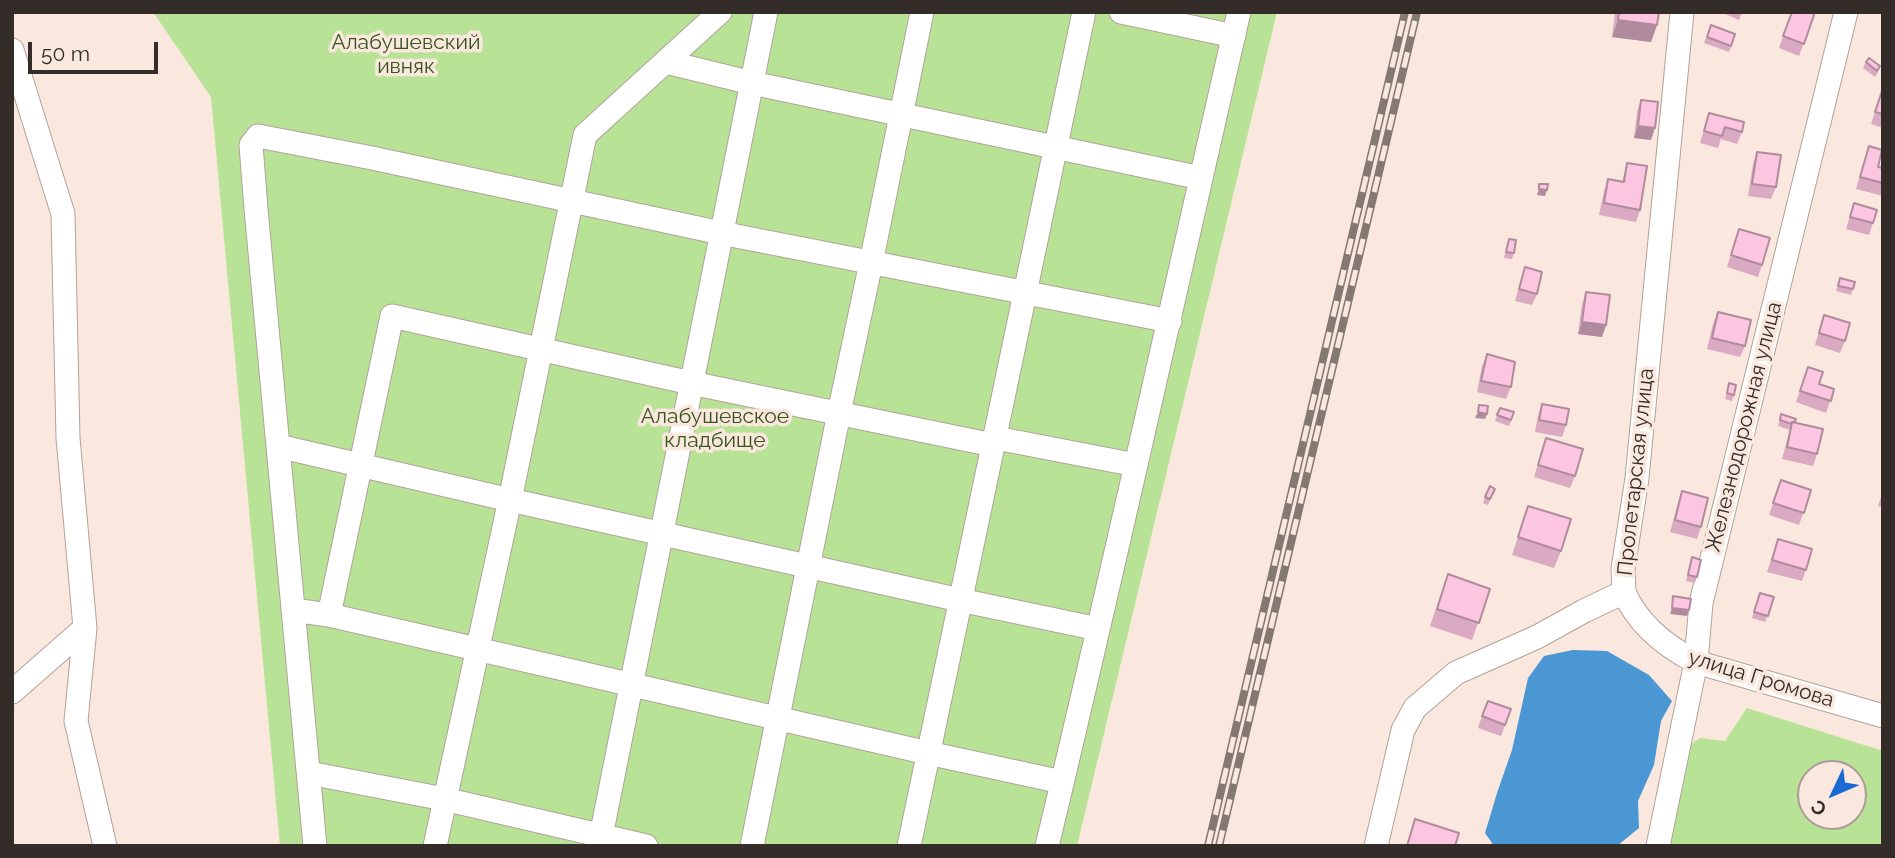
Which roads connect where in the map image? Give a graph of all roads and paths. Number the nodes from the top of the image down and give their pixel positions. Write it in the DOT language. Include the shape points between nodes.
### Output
graph roads {
  1 [pos="720,12"];
  2 [pos="766,12"];
  3 [pos="922,12"];
  4 [pos="1084,12"];
  5 [pos="1121,12"];
  6 [pos="1239,12"];
  7 [pos="1682,12"];
  8 [pos="1846,12"];
  9 [pos="1234,36"];
  10 [pos="12,50"];
  11 [pos="666,62"];
  12 [pos="752,83"];
  13 [pos="902,114"];
  14 [pos="1055,148"];
  15 [pos="1201,178"];
  16 [pos="571,200"];
  17 [pos="721,233"];
  18 [pos="872,263"];
  19 [pos="1025,294"];
  20 [pos="1170,321"];
  21 [pos="540,350"];
  22 [pos="691,383"];
  23 [pos="839,413"];
  24 [pos="994,442"];
  25 [pos="278,446"];
  26 [pos="361,465"];
  27 [pos="1136,465"];
  28 [pos="510,500"];
  29 [pos="662,533"];
  30 [pos="808,565"];
  31 [pos="1624,592"];
  32 [pos="961,600"];
  33 [pos="293,610"];
  34 [pos="329,615"];
  35 [pos="85,628"];
  36 [pos="1098,629"];
  37 [pos="478,649"];
  38 [pos="1696,662"];
  39 [pos="631,685"];
  40 [pos="12,692"];
  41 [pos="1883,716"];
  42 [pos="778,718"];
  43 [pos="928,753"];
  44 [pos="309,773"];
  45 [pos="1062,782"];
  46 [pos="444,799"];
  47 [pos="600,841"];
  48 [pos="105,846"];
  49 [pos="315,846"];
  50 [pos="435,846"];
  51 [pos="646,846"];
  52 [pos="752,846"];
  53 [pos="909,846"];
  54 [pos="1047,846"];
  55 [pos="1376,846"];
  56 [pos="1658,846"];
  1 -- 11 [label="street"];
  2 -- 12 [label="street"];
  3 -- 13 [label="street"];
  4 -- 14 [label="street"];
  5 -- 9 [label="street"];
  6 -- 9 [label="street"];
  7 -- 31 [label="street, Пролетарская улица"];
  8 -- 38 [label="street, Железнодорожная улица" via="1701,603"];
  9 -- 15 [label="street"];
  10 -- 35 [label="street" via="63,214 68,438"];
  11 -- 12 [label="street"];
  11 -- 16 [label="street" via="585,135"];
  12 -- 13 [label="street"];
  12 -- 17 [label="street"];
  13 -- 14 [label="street"];
  13 -- 18 [label="street"];
  14 -- 15 [label="street"];
  14 -- 19 [label="street"];
  15 -- 20 [label="street"];
  16 -- 17 [label="street"];
  16 -- 21 [label="street"];
  16 -- 25 [label="street" via="258,136 251,145"];
  17 -- 18 [label="street"];
  17 -- 22 [label="street"];
  18 -- 19 [label="street"];
  18 -- 23 [label="street"];
  19 -- 20 [label="street"];
  19 -- 24 [label="street"];
  20 -- 27 [label="street"];
  21 -- 22 [label="street"];
  21 -- 26 [label="street" via="392,316"];
  21 -- 28 [label="street"];
  22 -- 23 [label="street"];
  22 -- 29 [label="street"];
  23 -- 24 [label="street"];
  23 -- 30 [label="street"];
  24 -- 27 [label="street"];
  24 -- 32 [label="street"];
  25 -- 26 [label="street"];
  25 -- 33 [label="street"];
  26 -- 28 [label="street"];
  26 -- 34 [label="street"];
  27 -- 36 [label="street"];
  28 -- 29 [label="street"];
  28 -- 37 [label="street"];
  29 -- 30 [label="street"];
  29 -- 39 [label="street"];
  30 -- 32 [label="street"];
  30 -- 42 [label="street"];
  31 -- 38 [label="street, улица Громова" via="1632,610 1654,634"];
  31 -- 55 [label="street, Пролетарская улица" via="1456,673 1415,708 1403,730"];
  32 -- 36 [label="street"];
  32 -- 43 [label="street"];
  33 -- 34 [label="street"];
  33 -- 44 [label="street"];
  34 -- 37 [label="street"];
  35 -- 40 [label="street"];
  35 -- 48 [label="street" via="76,721"];
  36 -- 45 [label="street"];
  37 -- 39 [label="street"];
  37 -- 46 [label="street"];
  38 -- 41 [label="street, улица Громова"];
  38 -- 56 [label="street, Железнодорожная улица"];
  39 -- 42 [label="street"];
  39 -- 47 [label="street"];
  42 -- 43 [label="street"];
  42 -- 52 [label="street"];
  43 -- 45 [label="street"];
  43 -- 53 [label="street"];
  44 -- 46 [label="street"];
  44 -- 49 [label="street"];
  45 -- 54 [label="street"];
  46 -- 47 [label="street"];
  46 -- 50 [label="street"];
  47 -- 51 [label="street"];
}
